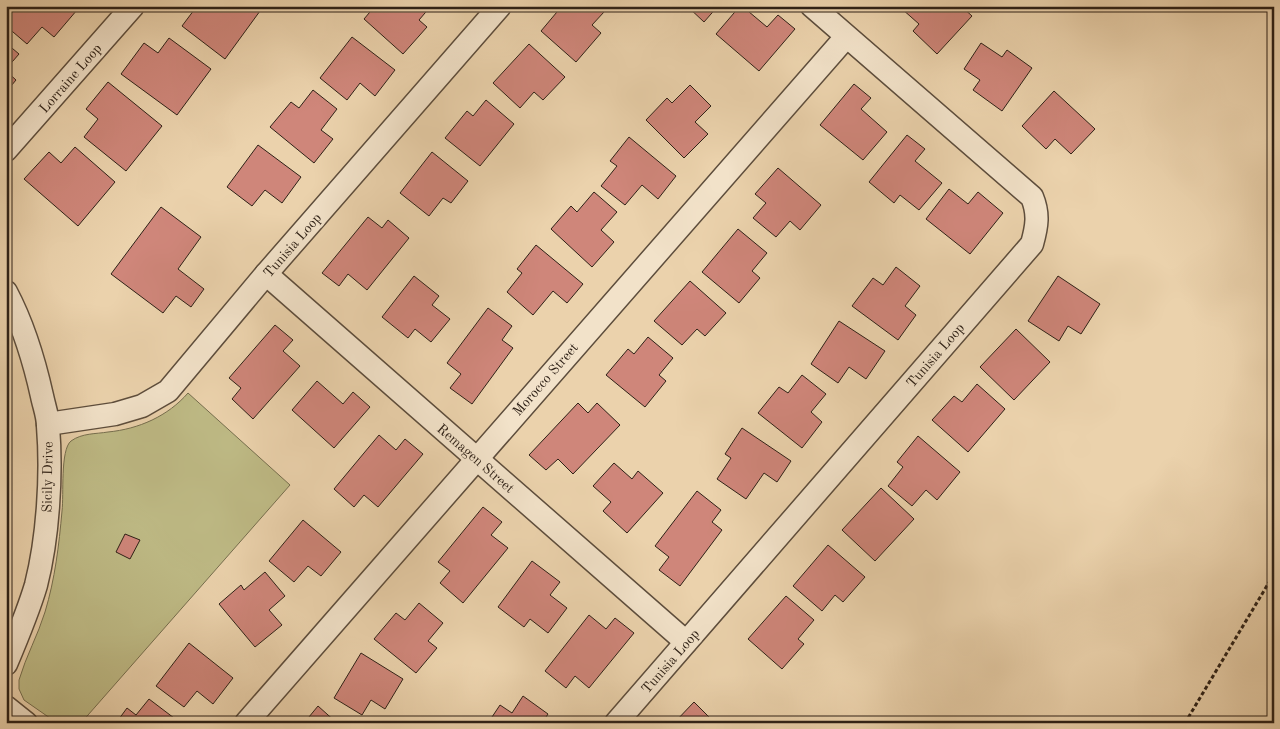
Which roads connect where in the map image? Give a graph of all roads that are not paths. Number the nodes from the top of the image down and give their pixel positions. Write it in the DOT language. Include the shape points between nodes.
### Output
graph roads {
  1 [pos="133,6"];
  2 [pos="500,6"];
  3 [pos="812,6"];
  4 [pos="846,36"];
  5 [pos="6,150"];
  6 [pos="266,274"];
  7 [pos="6,292"];
  8 [pos="48,424"];
  9 [pos="476,458"];
  10 [pos="686,642"];
  11 [pos="6,664"];
  12 [pos="6,707"];
  13 [pos="26,723"];
  14 [pos="246,723"];
  15 [pos="616,723"];
  1 -- 5 [label="street, Lorraine Loop"];
  2 -- 6 [label="street, Tunisia Loop"];
  3 -- 4 [label="street, Tunisia Loop"];
  4 -- 9 [label="street, Morocco Street"];
  4 -- 10 [label="street, Tunisia Loop" via="1032,197 1037,210 1037,226 1032,244"];
  6 -- 8 [label="street, Tunisia Loop" via="168,391 142,406 115,414"];
  6 -- 9 [label="street, Remagen Street"];
  7 -- 8 [label="street, Sicily Drive" via="17,313 35,368"];
  8 -- 11 [label="street, Sicily Drive" via="45,540 36,585"];
  9 -- 10 [label="street, Remagen Street"];
  9 -- 14 [label="street, Morocco Street"];
  10 -- 15 [label="street, Tunisia Loop"];
  12 -- 13 [label="street"];
}
